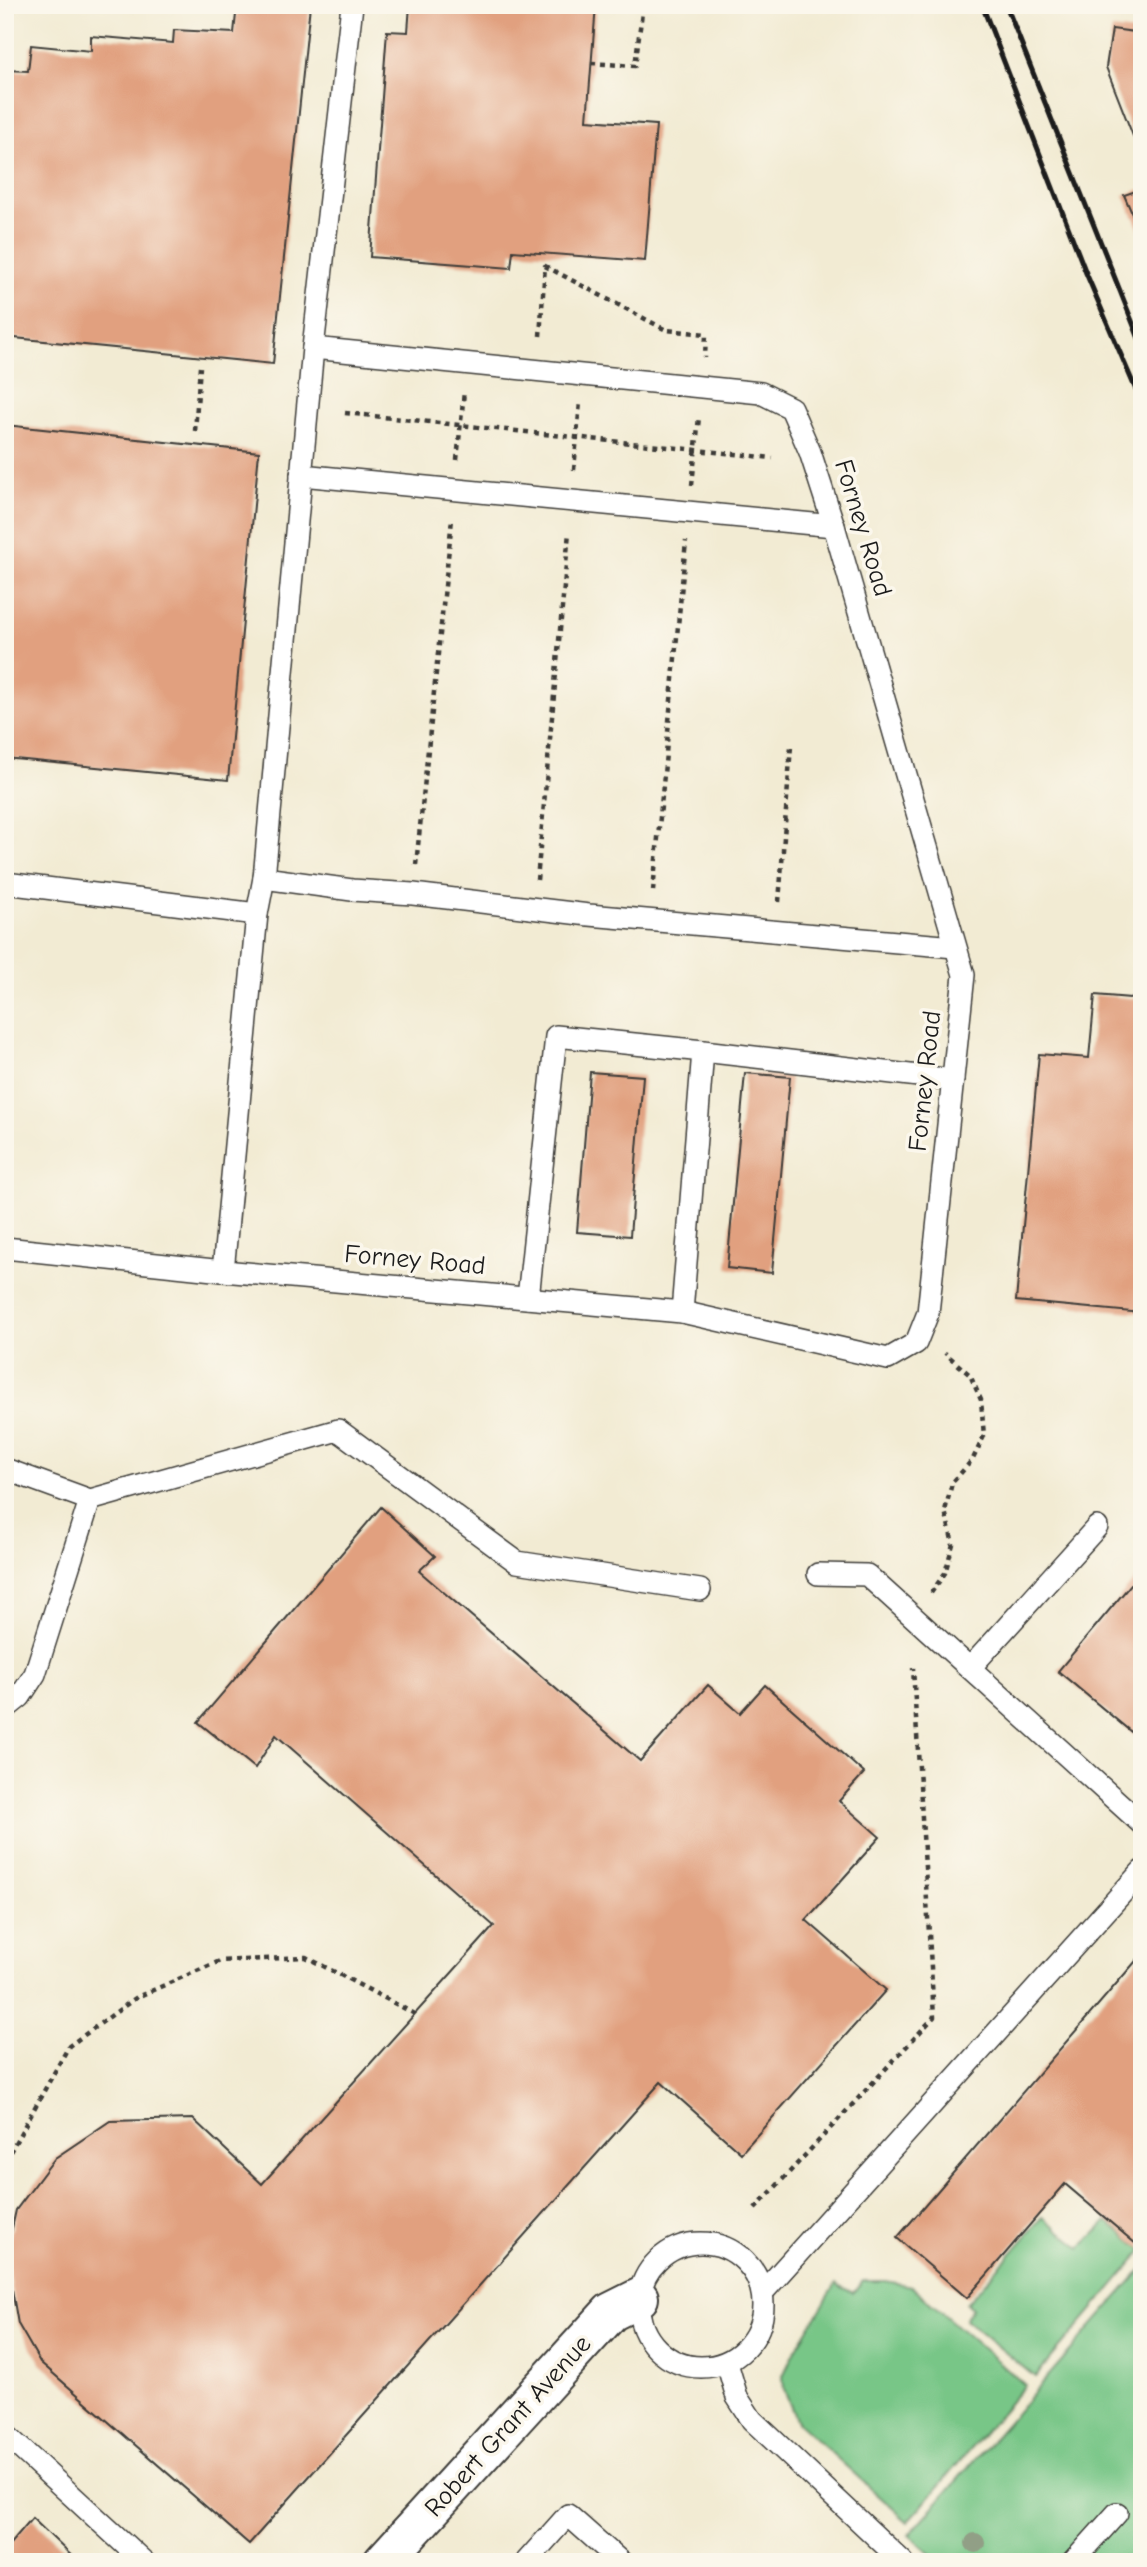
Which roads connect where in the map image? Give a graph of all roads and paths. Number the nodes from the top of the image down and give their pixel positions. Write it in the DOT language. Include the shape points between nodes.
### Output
graph roads {
  1 [pos="352,5"];
  2 [pos="643,5"];
  3 [pos="592,63"];
  4 [pos="540,336"];
  5 [pos="313,348"];
  6 [pos="705,359"];
  7 [pos="467,363"];
  8 [pos="200,367"];
  9 [pos="583,375"];
  10 [pos="345,413"];
  11 [pos="700,413"];
  12 [pos="461,425"];
  13 [pos="195,430"];
  14 [pos="577,438"];
  15 [pos="695,450"];
  16 [pos="773,458"];
  17 [pos="457,461"];
  18 [pos="574,471"];
  19 [pos="301,474"];
  20 [pos="691,487"];
  21 [pos="452,518"];
  22 [pos="834,526"];
  23 [pos="569,532"];
  24 [pos="686,541"];
  25 [pos="791,746"];
  26 [pos="264,878"];
  27 [pos="5,883"];
  28 [pos="413,894"];
  29 [pos="534,909"];
  30 [pos="257,914"];
  31 [pos="651,920"];
  32 [pos="776,931"];
  33 [pos="955,947"];
  34 [pos="703,1051"];
  35 [pos="953,1080"];
  36 [pos="5,1248"];
  37 [pos="223,1271"];
  38 [pos="528,1298"];
  39 [pos="682,1312"];
  40 [pos="920,1332"];
  41 [pos="5,1469"];
  42 [pos="90,1500"];
  43 [pos="1097,1527"];
  44 [pos="818,1574"];
  45 [pos="700,1590"];
  46 [pos="928,1597"];
  47 [pos="913,1668"];
  48 [pos="970,1668"];
  49 [pos="5,1709"];
  50 [pos="1142,1824"];
  51 [pos="1142,1871"];
  52 [pos="415,2014"];
  53 [pos="5,2161"];
  54 [pos="754,2209"];
  55 [pos="763,2292"];
  56 [pos="639,2298"];
  57 [pos="727,2362"];
  58 [pos="5,2434"];
  59 [pos="1117,2513"];
  60 [pos="144,2562"];
  61 [pos="383,2562"];
  62 [pos="526,2562"];
  63 [pos="621,2562"];
  64 [pos="903,2562"];
  65 [pos="1073,2562"];
  1 -- 5 [label="lane"];
  2 -- 3 [label="path" via="635,66"];
  4 -- 6 [label="path" via="545,266 666,330 706,334"];
  5 -- 7 [label="lane, Forney Road"];
  5 -- 19 [label="lane"];
  7 -- 9 [label="lane, Forney Road"];
  7 -- 12 [label="path"];
  8 -- 13 [label="path"];
  9 -- 14 [label="path"];
  9 -- 22 [label="lane, Forney Road" via="761,393 791,408"];
  10 -- 12 [label="path"];
  11 -- 15 [label="path"];
  12 -- 14 [label="path"];
  12 -- 17 [label="path"];
  14 -- 15 [label="path"];
  14 -- 18 [label="path"];
  15 -- 16 [label="path"];
  15 -- 20 [label="path"];
  19 -- 22 [label="lane"];
  19 -- 26 [label="lane"];
  21 -- 28 [label="path"];
  22 -- 33 [label="lane, Forney Road"];
  23 -- 29 [label="path"];
  24 -- 31 [label="path"];
  25 -- 32 [label="path"];
  26 -- 28 [label="lane"];
  26 -- 30 [label="lane"];
  27 -- 30 [label="lane"];
  28 -- 29 [label="lane"];
  29 -- 31 [label="lane"];
  30 -- 37 [label="lane"];
  31 -- 32 [label="lane"];
  32 -- 33 [label="lane"];
  33 -- 35 [label="lane, Forney Road" via="964,975"];
  34 -- 35 [label="lane"];
  34 -- 38 [label="lane" via="556,1036"];
  34 -- 39 [label="lane"];
  35 -- 40 [label="lane, Forney Road" via="928,1313"];
  36 -- 37 [label="lane, Forney Road"];
  37 -- 38 [label="lane, Forney Road"];
  38 -- 39 [label="lane, Forney Road"];
  39 -- 40 [label="lane, Forney Road" via="888,1359 916,1343"];
  40 -- 46 [label="path" via="970,1375 981,1400 984,1436 973,1459 952,1483 945,1511 953,1544 945,1573"];
  41 -- 42 [label="lane"];
  42 -- 45 [label="lane" via="338,1430 517,1562"];
  42 -- 49 [label="lane" via="35,1674 20,1697"];
  43 -- 48 [label="lane"];
  44 -- 48 [label="lane" via="867,1575"];
  47 -- 54 [label="path" via="934,2017"];
  48 -- 50 [label="lane"];
  51 -- 55 [label="lane"];
  52 -- 53 [label="path" via="306,1957 220,1961 137,1997 69,2046"];
  55 -- 56 [label="lane" via="744,2258 708,2242 670,2250 649,2270"];
  55 -- 57 [label="lane" via="759,2330 748,2347"];
  56 -- 57 [label="lane" via="647,2336 659,2351 695,2367"];
  56 -- 61 [label="street, Robert Grant Avenue" via="611,2312"];
  57 -- 64 [label="lane" via="737,2397 751,2420"];
  58 -- 60 [label="lane"];
  59 -- 65 [label="lane"];
  62 -- 63 [label="lane" via="568,2515"];
}
